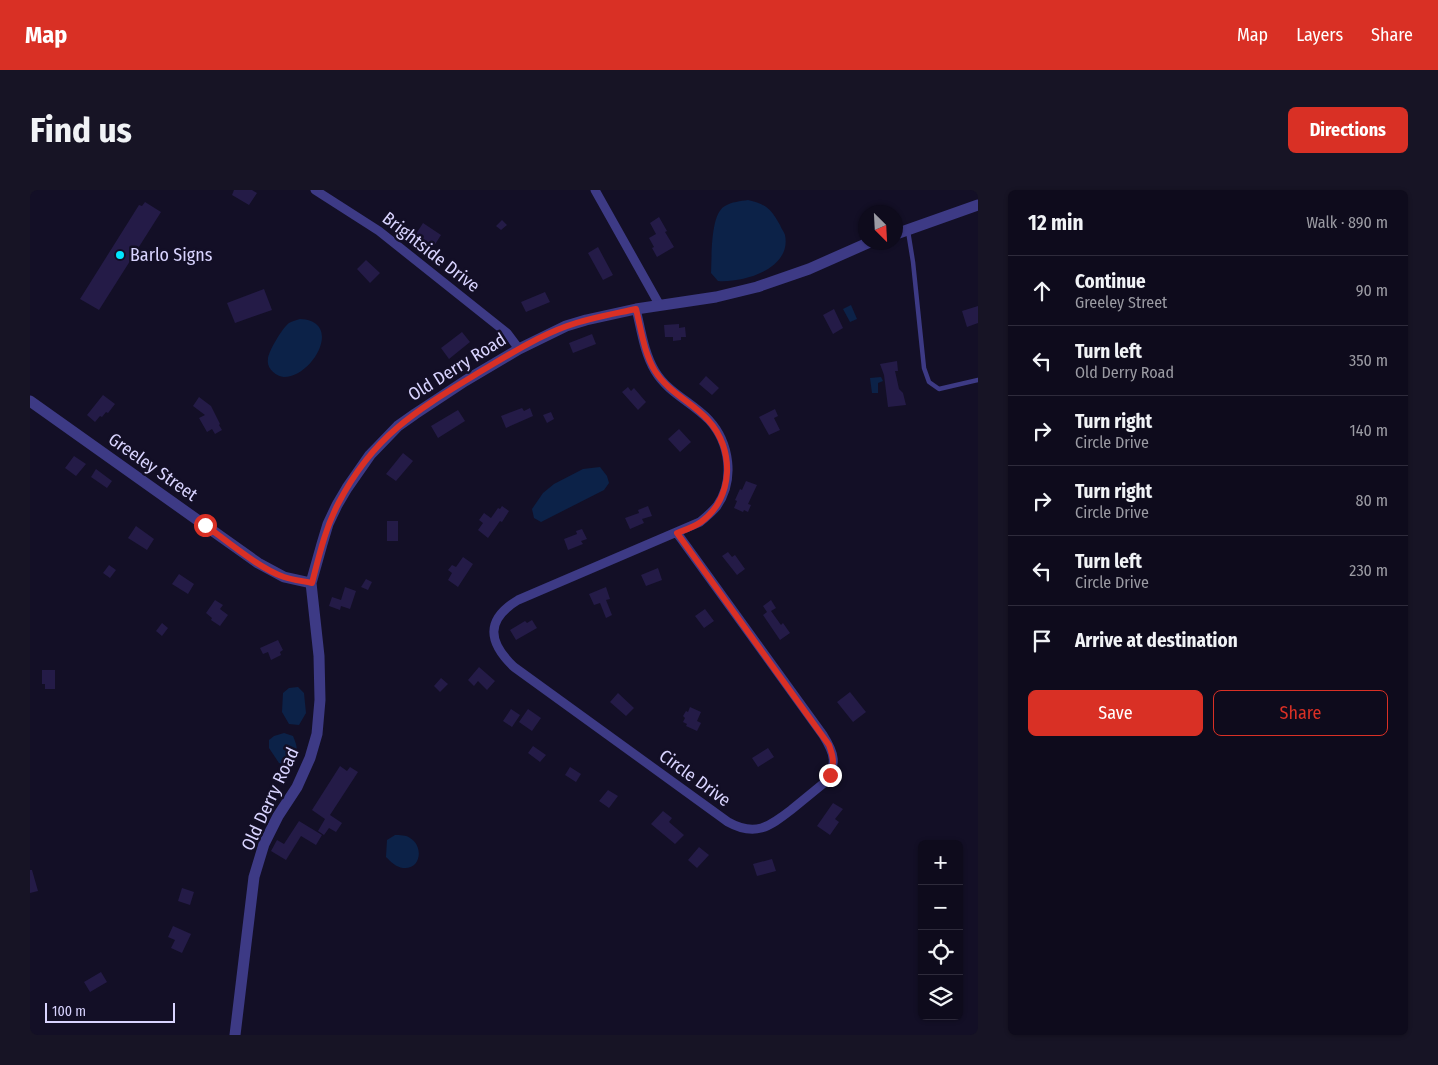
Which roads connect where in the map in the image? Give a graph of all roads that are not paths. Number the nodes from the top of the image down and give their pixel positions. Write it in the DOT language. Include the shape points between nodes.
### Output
graph roads {
  1 [pos="315,190"];
  2 [pos="594,190"];
  3 [pos="978,205"];
  4 [pos="908,230"];
  5 [pos="903,232"];
  6 [pos="858,247"];
  7 [pos="659,304"];
  8 [pos="636,309"];
  9 [pos="519,349"];
  10 [pos="978,380"];
  11 [pos="30,401"];
  12 [pos="677,533"];
  13 [pos="312,583"];
  14 [pos="235,1035"];
  1 -- 9 [label="street, Brightside Drive" via="379,231 506,333"];
  2 -- 7 [label="street"];
  3 -- 4 [label="street"];
  4 -- 5 [label="street"];
  4 -- 10 [label="lane" via="924,368 929,382 939,389"];
  6 -- 7 [label="street, Old Derry Road" via="757,287 716,297"];
  7 -- 8 [label="street, Old Derry Road"];
  8 -- 9 [label="street, Old Derry Road" via="566,326"];
  8 -- 12 [label="street, Circle Drive" via="655,371 668,387 708,419 720,436 727,456 728,476 722,497 700,522"];
  9 -- 13 [label="street, Old Derry Road" via="398,426 370,455 334,513"];
  11 -- 13 [label="street, Greeley Street" via="258,563 284,577"];
  12 -- 12 [label="street, Circle Drive" via="518,600 497,620 495,641 499,651 514,667 728,822 747,829 767,827 824,783 834,766 833,755 823,735"];
  13 -- 14 [label="street, Old Derry Road" via="319,656 317,734 310,758 264,844 254,877"];
}
